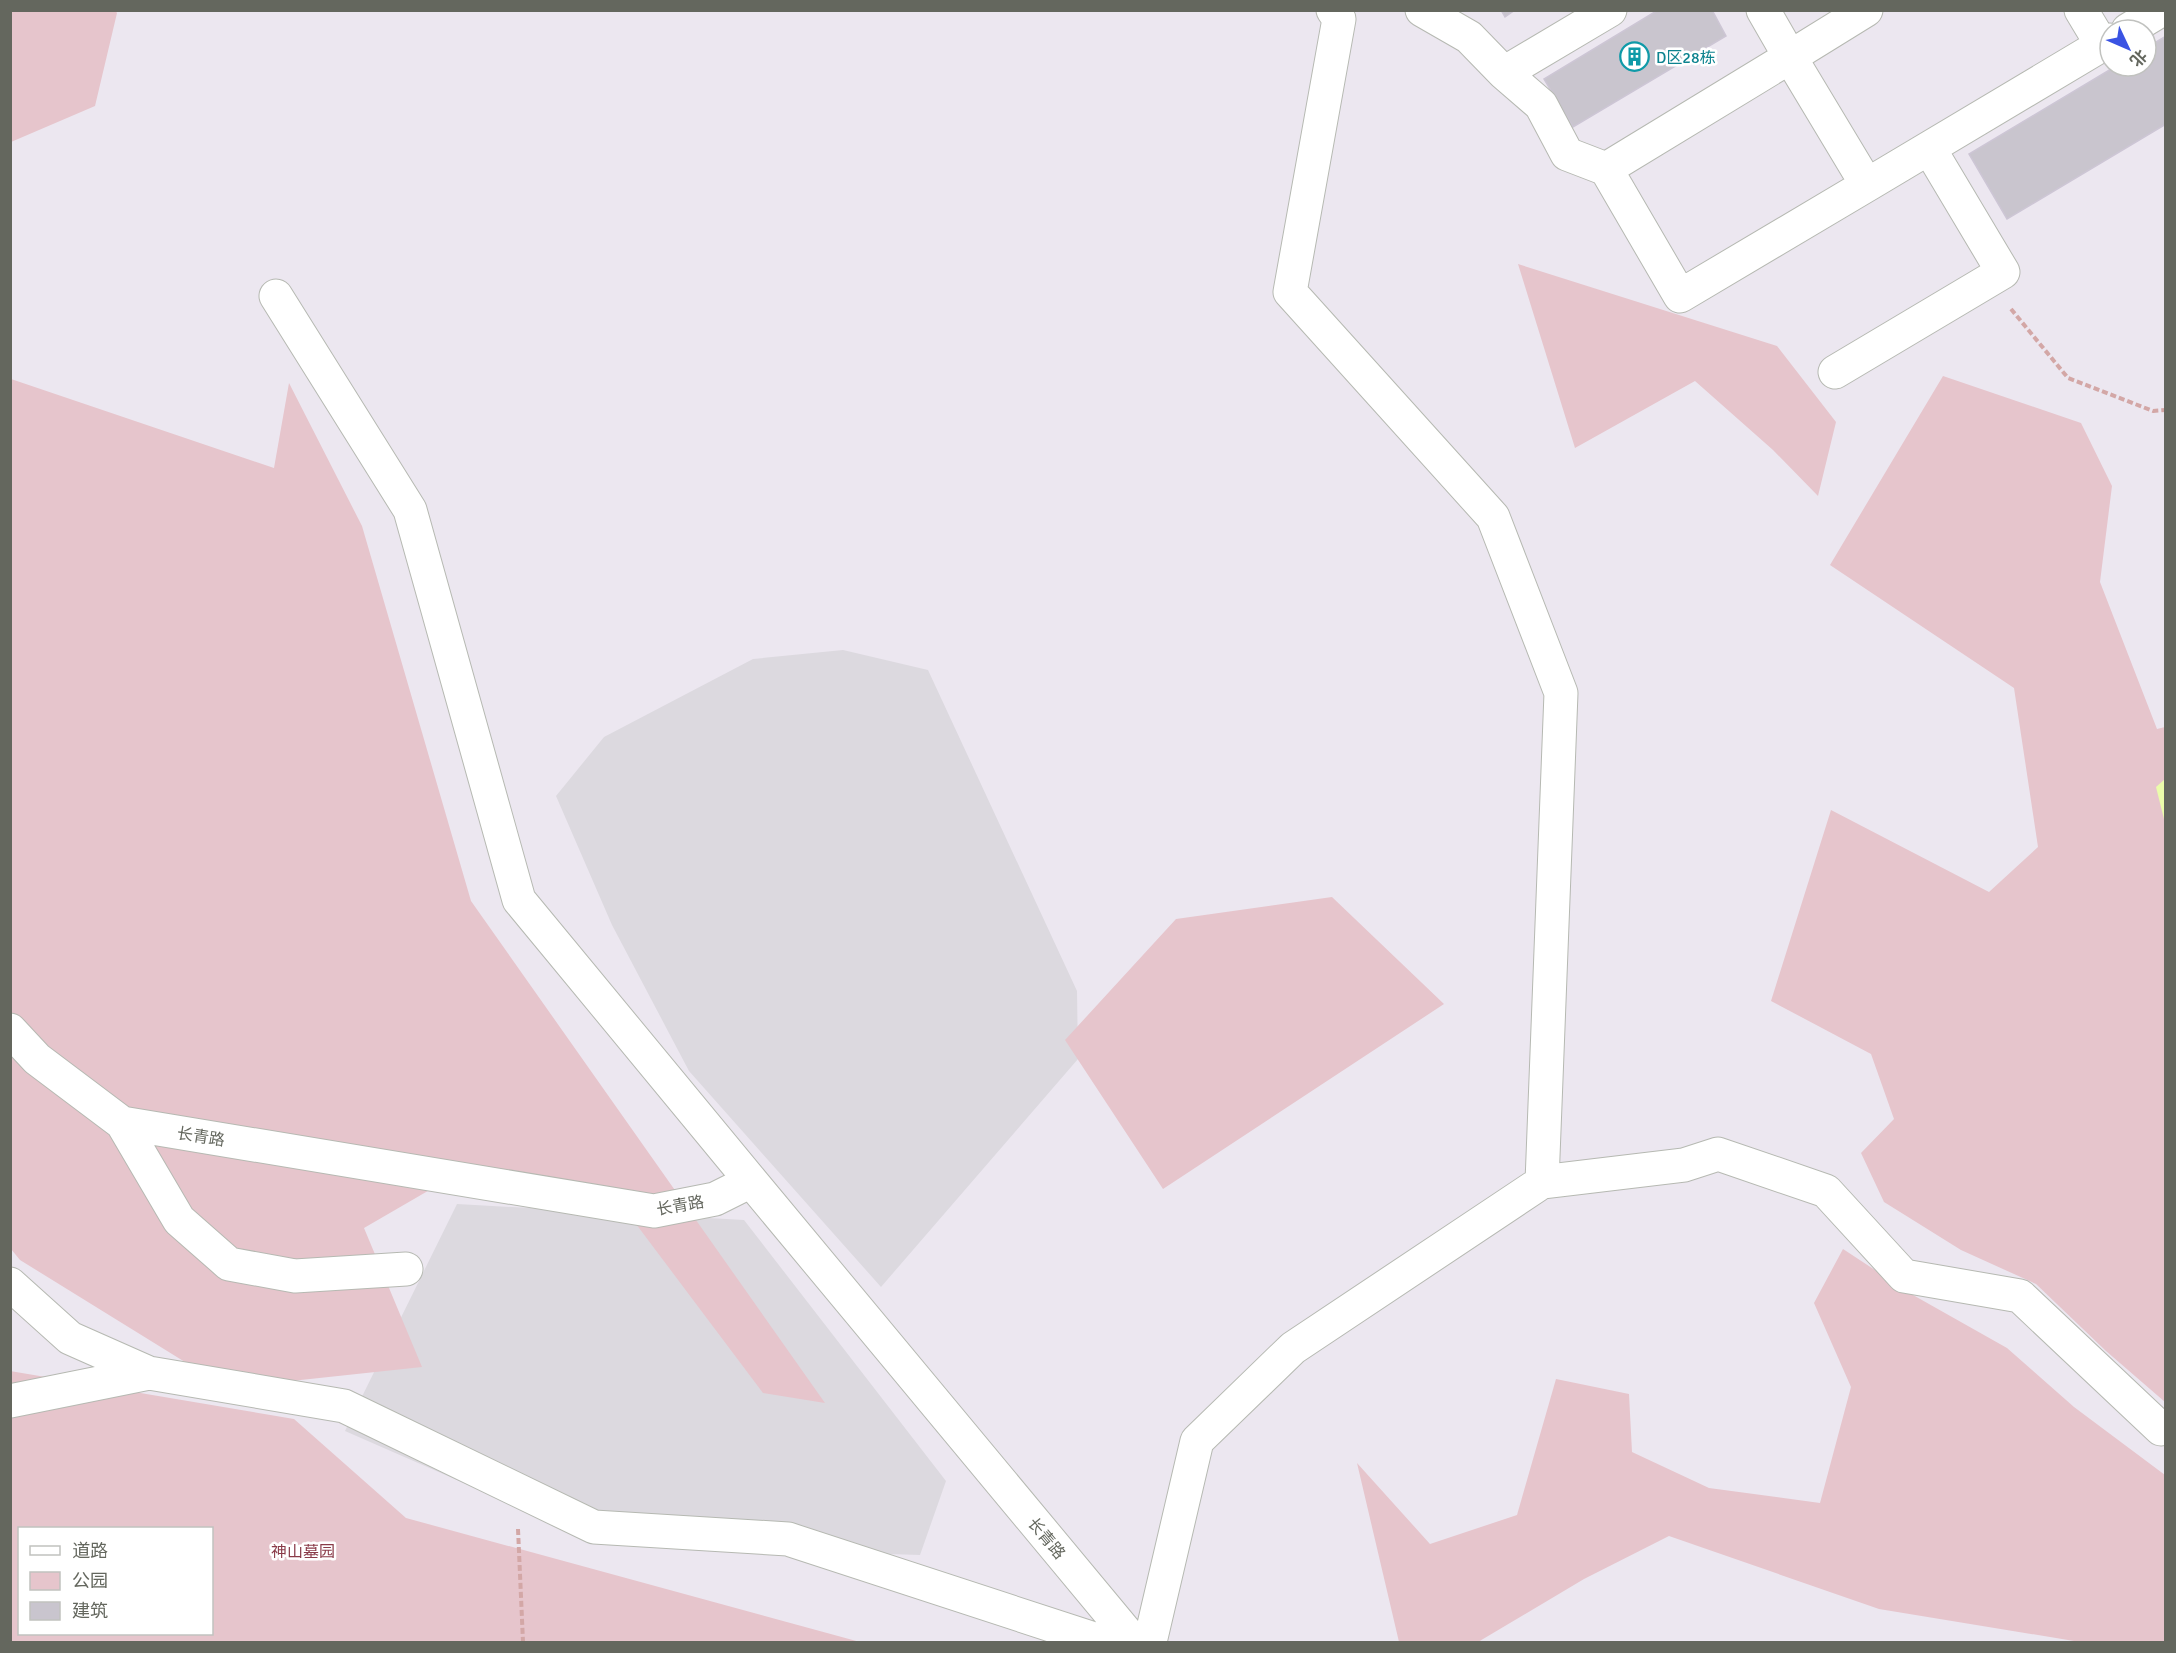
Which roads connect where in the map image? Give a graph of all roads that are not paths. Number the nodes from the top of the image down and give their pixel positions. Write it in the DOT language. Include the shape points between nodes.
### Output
graph roads {
  1 [pos="1333,10"];
  2 [pos="1422,10"];
  3 [pos="1610,10"];
  4 [pos="1763,10"];
  5 [pos="1866,10"];
  6 [pos="2081,10"];
  7 [pos="2161,10"];
  8 [pos="2148,18"];
  9 [pos="2098,25"];
  10 [pos="2098,48"];
  11 [pos="1790,57"];
  12 [pos="1504,73"];
  13 [pos="1929,147"];
  14 [pos="1606,169"];
  15 [pos="1868,185"];
  16 [pos="276,296"];
  17 [pos="1835,372"];
  18 [pos="10,1030"];
  19 [pos="122,1123"];
  20 [pos="751,1181"];
  21 [pos="1542,1182"];
  22 [pos="406,1269"];
  23 [pos="10,1284"];
  24 [pos="149,1373"];
  25 [pos="10,1401"];
  26 [pos="2161,1429"];
  27 [pos="1103,1642"];
  28 [pos="1134,1642"];
  29 [pos="1150,1642"];
  1 -- 21 [label="street" via="1340,19 1290,292 1493,517 1562,693"];
  2 -- 12 [label="street" via="1469,37"];
  3 -- 12 [label="street"];
  4 -- 11 [label="street"];
  5 -- 11 [label="street"];
  6 -- 9 [label="street"];
  7 -- 8 [label="street"];
  10 -- 13 [label="street"];
  11 -- 14 [label="street"];
  11 -- 15 [label="street"];
  12 -- 14 [label="street" via="1541,105 1567,154"];
  13 -- 15 [label="street"];
  13 -- 17 [label="street" via="2003,272"];
  14 -- 15 [label="street" via="1680,296"];
  16 -- 20 [label="street" via="410,510 519,900"];
  18 -- 19 [label="street, 长青路" via="37,1059"];
  19 -- 20 [label="street, 长青路" via="654,1211 715,1199"];
  19 -- 22 [label="street" via="179,1220 229,1264 295,1276"];
  20 -- 28 [label="street, 长青路"];
  21 -- 26 [label="street" via="1684,1165 1718,1154 1826,1191 1904,1276 2020,1296"];
  21 -- 29 [label="street" via="1293,1348 1197,1441"];
  23 -- 24 [label="street" via="70,1338"];
  24 -- 25 [label="street"];
  24 -- 27 [label="street" via="345,1406 594,1527 788,1539"];
}
